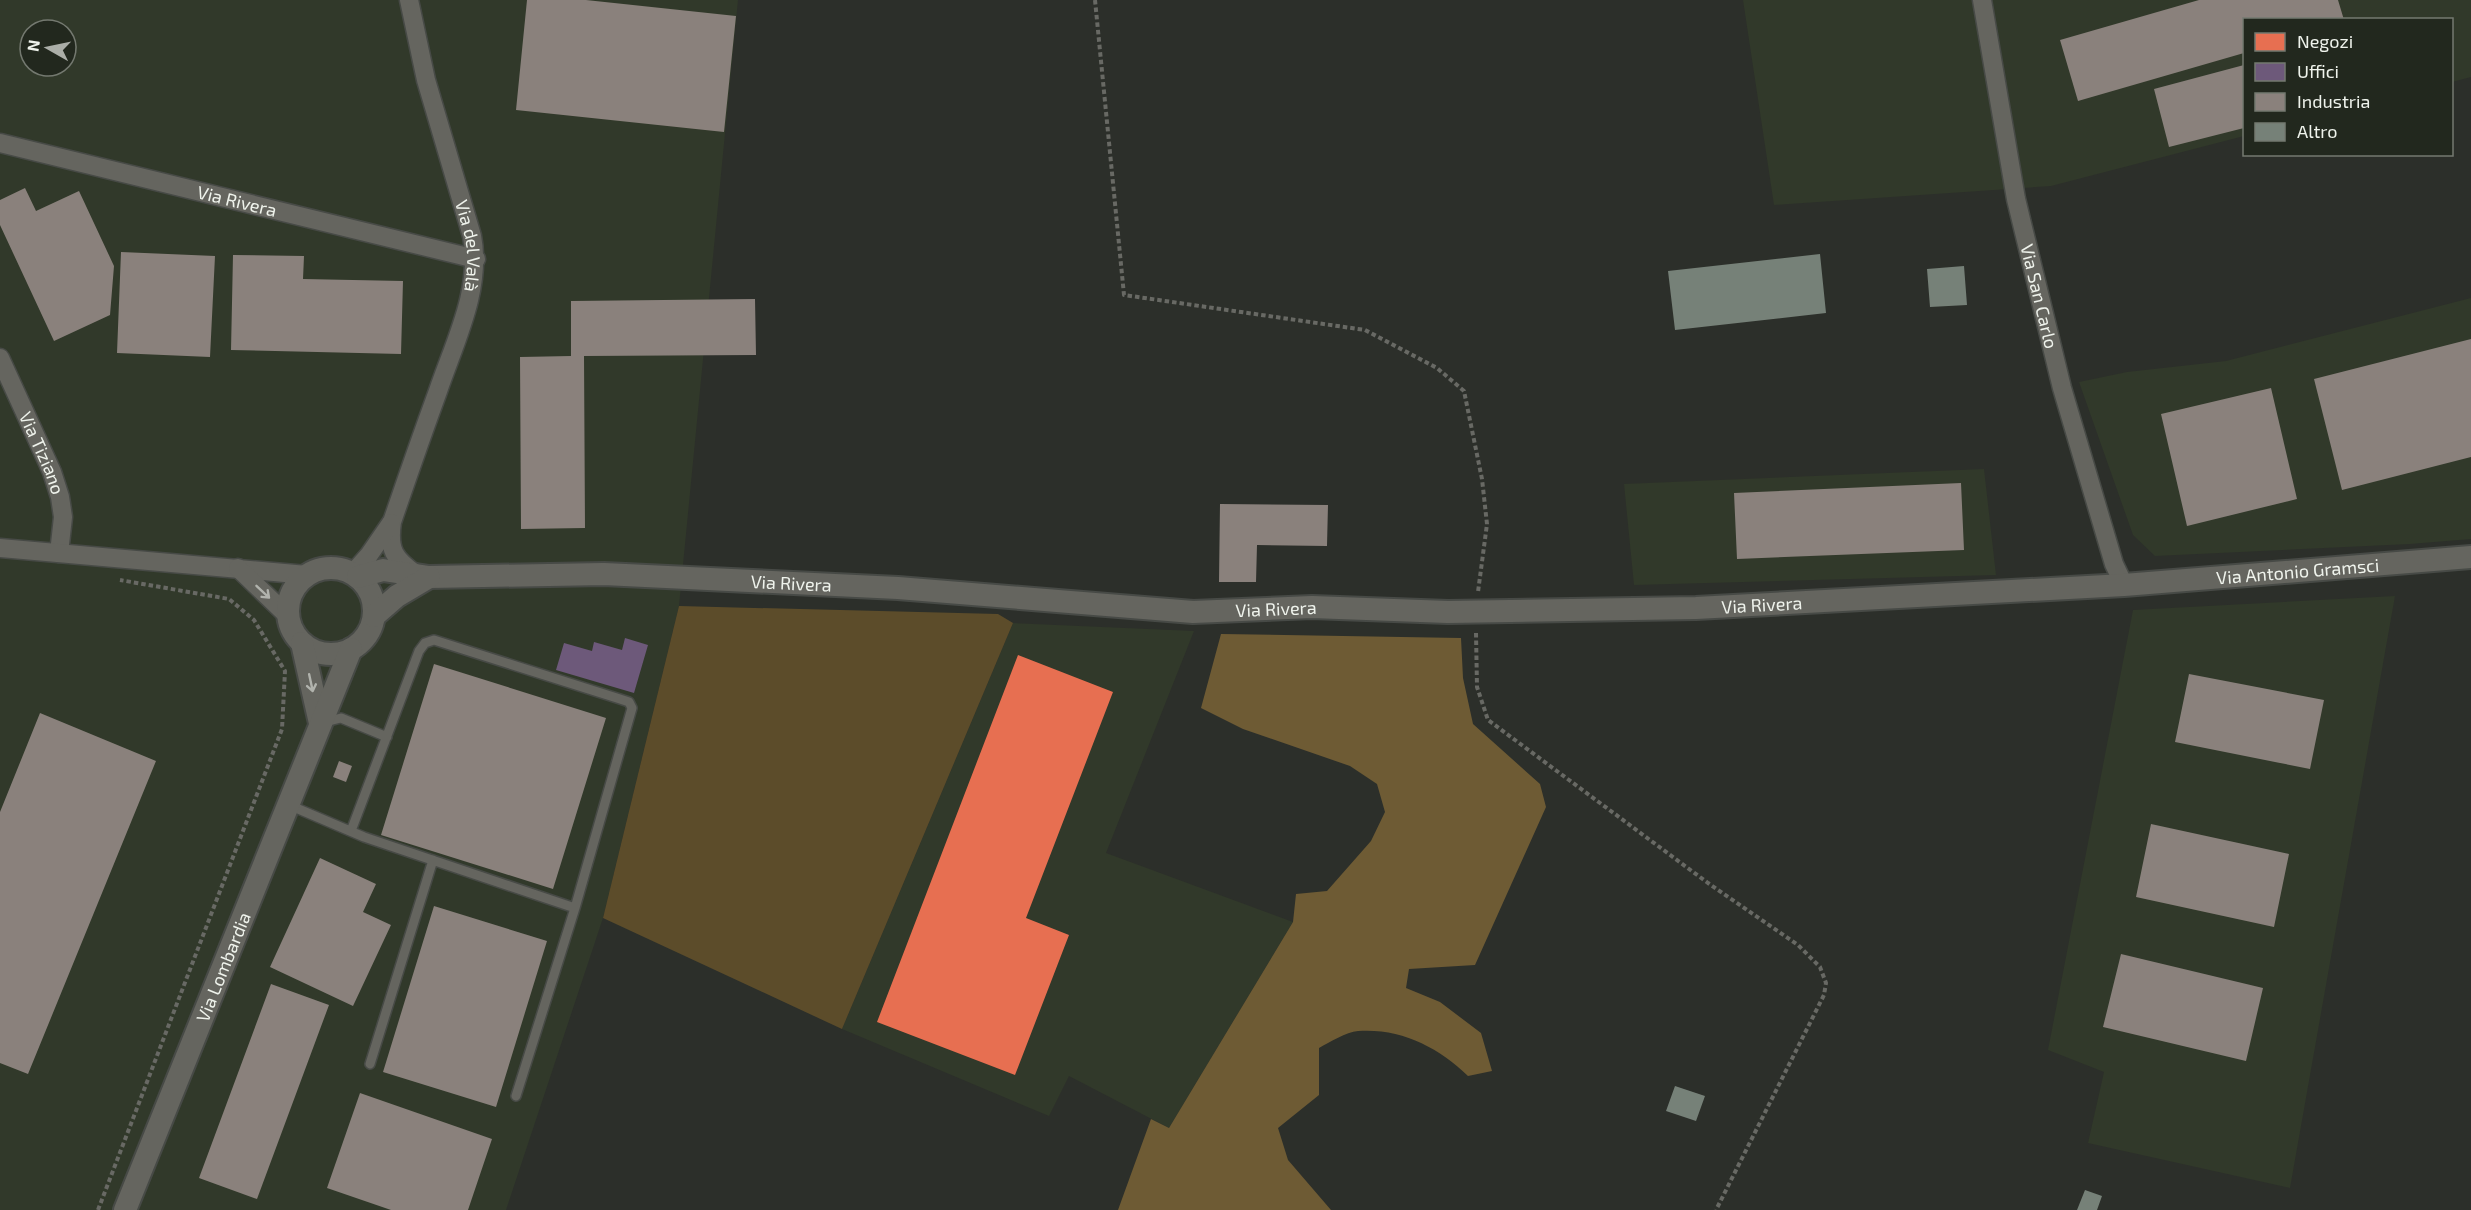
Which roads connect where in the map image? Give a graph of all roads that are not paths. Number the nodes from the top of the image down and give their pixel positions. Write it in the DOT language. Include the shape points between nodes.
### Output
graph roads {
  1 [pos="409,0"];
  2 [pos="1982,0"];
  3 [pos="0,143"];
  4 [pos="476,259"];
  5 [pos="0,358"];
  6 [pos="392,522"];
  7 [pos="0,548"];
  8 [pos="59,554"];
  9 [pos="2471,557"];
  10 [pos="238,568"];
  11 [pos="307,575"];
  12 [pos="356,575"];
  13 [pos="423,576"];
  14 [pos="2124,585"];
  15 [pos="288,616"];
  16 [pos="374,616"];
  17 [pos="302,643"];
  18 [pos="351,649"];
  19 [pos="320,723"];
  20 [pos="387,737"];
  21 [pos="287,804"];
  22 [pos="351,831"];
  23 [pos="433,860"];
  24 [pos="575,908"];
  25 [pos="370,1064"];
  26 [pos="516,1096"];
  27 [pos="125,1210"];
  1 -- 4 [label="street, Via del Valà" via="426,80"];
  2 -- 14 [label="street, Via San Carlo" via="2016,199 2057,365 2114,564"];
  3 -- 4 [label="street, Via Rivera"];
  4 -- 6 [label="street, Via del Valà" via="463,318"];
  5 -- 8 [label="street, Via Tiziano" via="60,497 63,517"];
  6 -- 12 [label="street, Via del Valà"];
  6 -- 13 [label="street, Via del Valà" via="390,537 398,561"];
  7 -- 8 [label="street"];
  8 -- 10 [label="street"];
  9 -- 14 [label="street, Via Antonio Gramsci"];
  10 -- 11 [label="street"];
  10 -- 15 [label="street, one-way"];
  11 -- 12 [label="street" via="330,567"];
  11 -- 15 [label="street" via="292,593"];
  12 -- 13 [label="street, Via Rivera" via="383,570"];
  12 -- 16 [label="street" via="368,588"];
  13 -- 14 [label="street, Via Rivera" via="604,574 703,578 898,588 1193,612 1312,607 1476,612 1696,608"];
  13 -- 16 [label="street, Via Rivera"];
  15 -- 17 [label="street"];
  16 -- 18 [label="street" via="362,641"];
  17 -- 18 [label="street" via="326,654"];
  17 -- 19 [label="street, one-way"];
  18 -- 19 [label="street, Via Lombardia"];
  19 -- 20 [label="lane" via="341,718"];
  19 -- 21 [label="street, Via Lombardia"];
  20 -- 22 [label="lane"];
  20 -- 24 [label="lane" via="419,651 424,643 434,640 629,702 632,708"];
  21 -- 22 [label="lane"];
  21 -- 27 [label="street, Via Lombardia"];
  22 -- 23 [label="lane"];
  23 -- 24 [label="lane"];
  23 -- 25 [label="lane"];
  24 -- 26 [label="lane"];
}
